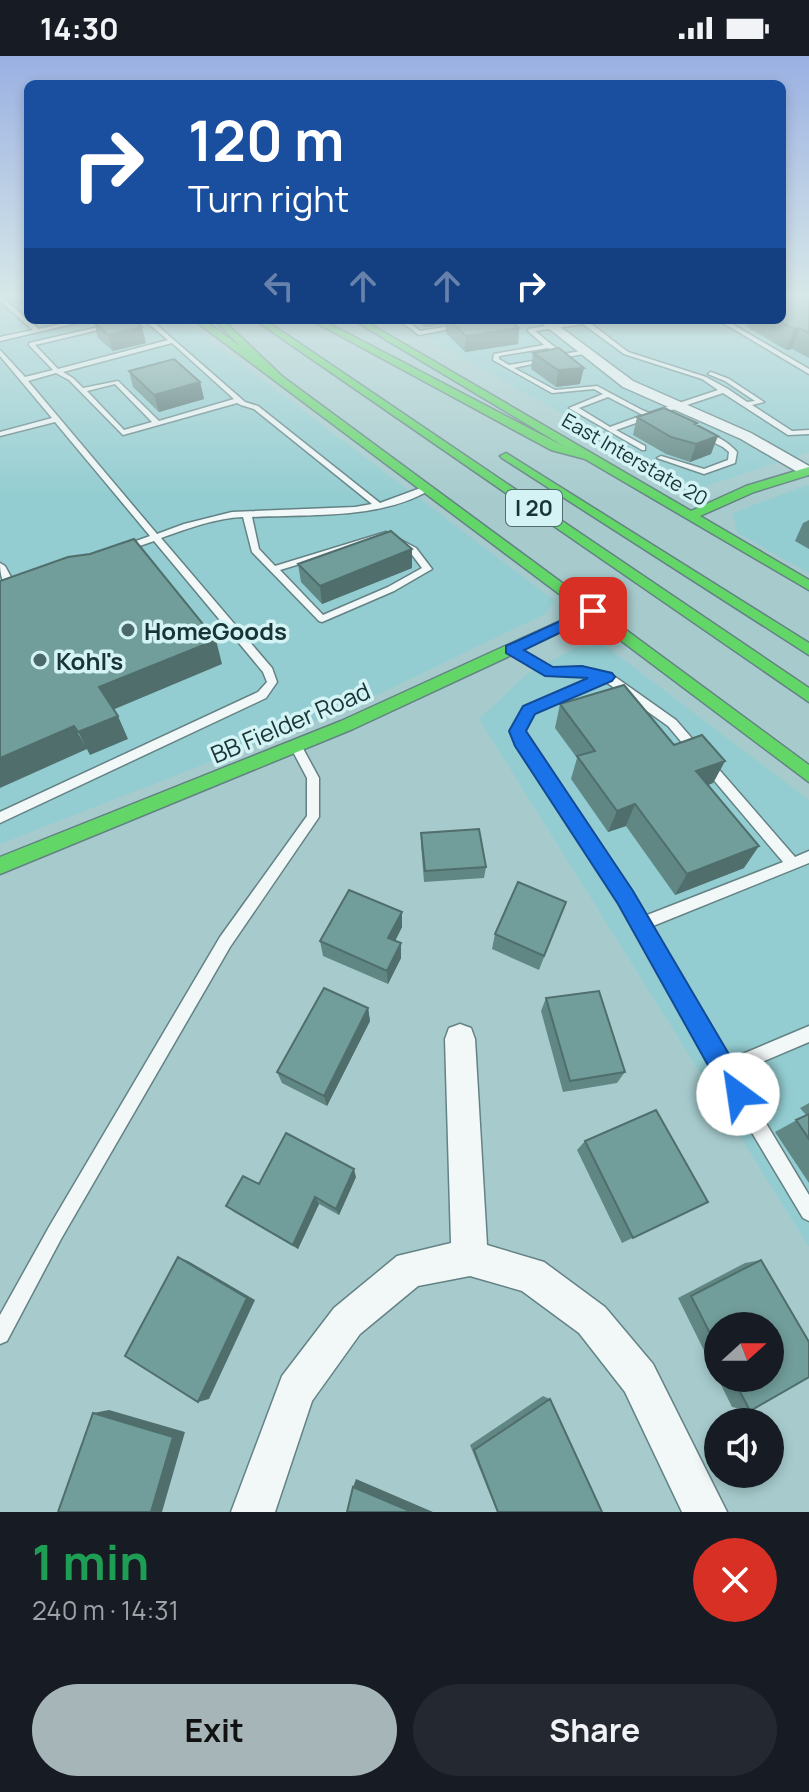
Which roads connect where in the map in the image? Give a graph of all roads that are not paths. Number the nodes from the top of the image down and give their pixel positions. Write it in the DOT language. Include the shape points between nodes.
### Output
graph roads {
  1 [pos="9,363"];
  2 [pos="49,363"];
  3 [pos="88,363"];
  4 [pos="198,363"];
  5 [pos="258,363"];
  6 [pos="263,363"];
  7 [pos="322,363"];
  8 [pos="363,363"];
  9 [pos="396,363"];
  10 [pos="429,363"];
  11 [pos="501,363"];
  12 [pos="527,363"];
  13 [pos="570,363"];
  14 [pos="601,363"];
  15 [pos="657,363"];
  16 [pos="573,366"];
  17 [pos="689,366"];
  18 [pos="507,367"];
  19 [pos="57,371"];
  20 [pos="278,377"];
  21 [pos="584,377"];
  22 [pos="386,378"];
  23 [pos="23,380"];
  24 [pos="595,387"];
  25 [pos="83,390"];
  26 [pos="726,390"];
  27 [pos="609,394"];
  28 [pos="239,400"];
  29 [pos="748,404"];
  30 [pos="668,412"];
  31 [pos="651,416"];
  32 [pos="56,419"];
  33 [pos="157,423"];
  34 [pos="610,429"];
  35 [pos="688,429"];
  36 [pos="809,432"];
  37 [pos="0,434"];
  38 [pos="491,446"];
  39 [pos="642,448"];
  40 [pos="586,456"];
  41 [pos="661,458"];
  42 [pos="808,471"];
  43 [pos="429,488"];
  44 [pos="379,506"];
  45 [pos="247,514"];
  46 [pos="690,516"];
  47 [pos="156,537"];
  48 [pos="111,553"];
  49 [pos="0,566"];
  50 [pos="274,569"];
  51 [pos="26,583"];
  52 [pos="809,586"];
  53 [pos="12,588"];
  54 [pos="0,592"];
  55 [pos="593,611"];
  56 [pos="511,649"];
  57 [pos="809,650"];
  58 [pos="607,677"];
  59 [pos="809,696"];
  60 [pos="296,746"];
  61 [pos="809,775"];
  62 [pos="0,818"];
  63 [pos="809,857"];
  64 [pos="793,864"];
  65 [pos="0,866"];
  66 [pos="639,925"];
  67 [pos="809,1034"];
  68 [pos="460,1039"];
  69 [pos="724,1070"];
  70 [pos="809,1212"];
  71 [pos="470,1258"];
  72 [pos="0,1334"];
  73 [pos="253,1512"];
  74 [pos="705,1512"];
  1 -- 23 [label="lane"];
  2 -- 19 [label="lane"];
  3 -- 19 [label="lane"];
  4 -- 28 [label="lane"];
  5 -- 20 [label="main road"];
  6 -- 20 [label="main road"];
  7 -- 59 [label="main road, I 20"];
  8 -- 22 [label="main road"];
  9 -- 40 [label="main road" via="555,448"];
  10 -- 40 [label="main road, East Interstate 20"];
  11 -- 18 [label="lane"];
  12 -- 18 [label="lane"];
  13 -- 16 [label="lane"];
  14 -- 30 [label="street"];
  15 -- 26 [label="lane"];
  17 -- 29 [label="lane" via="727,380 761,402"];
  18 -- 24 [label="lane" via="554,392"];
  19 -- 23 [label="lane"];
  19 -- 25 [label="lane"];
  20 -- 43 [label="main road"];
  21 -- 24 [label="lane"];
  23 -- 32 [label="lane"];
  24 -- 27 [label="lane"];
  25 -- 33 [label="lane" via="116,382"];
  25 -- 33 [label="lane" via="123,433"];
  26 -- 29 [label="lane"];
  26 -- 30 [label="lane" via="680,401"];
  27 -- 31 [label="lane"];
  27 -- 34 [label="lane" via="573,408"];
  28 -- 33 [label="lane"];
  28 -- 44 [label="lane" via="256,407"];
  29 -- 36 [label="lane" via="791,433"];
  30 -- 31 [label="lane"];
  30 -- 31 [label="lane"];
  30 -- 42 [label="street" via="746,436"];
  31 -- 34 [label="lane"];
  32 -- 37 [label="lane"];
  32 -- 47 [label="lane"];
  34 -- 39 [label="lane"];
  35 -- 41 [label="lane" via="726,445 734,458 704,472"];
  38 -- 57 [label="main road, I 20"];
  40 -- 46 [label="main road, East Interstate 20"];
  42 -- 46 [label="main road"];
  43 -- 44 [label="lane"];
  43 -- 55 [label="main road"];
  44 -- 45 [label="lane"];
  45 -- 47 [label="lane"];
  45 -- 50 [label="lane" via="255,550"];
  46 -- 52 [label="main road, East Interstate 20"];
  47 -- 48 [label="lane"];
  47 -- 62 [label="lane" via="268,671 269,689"];
  49 -- 53 [label="lane"];
  50 -- 50 [label="lane" via="322,619 427,569 413,550 386,535"];
  51 -- 53 [label="lane"];
  53 -- 54 [label="lane"];
  55 -- 56 [label="main road, BB Fielder Road"];
  55 -- 61 [label="main road"];
  56 -- 58 [label="lane" via="550,672"];
  56 -- 60 [label="main road, BB Fielder Road"];
  58 -- 64 [label="lane" via="672,723"];
  58 -- 66 [label="lane" via="529,710 518,731"];
  60 -- 65 [label="main road, BB Fielder Road"];
  60 -- 72 [label="lane" via="313,778 313,817 225,942"];
  63 -- 64 [label="lane"];
  64 -- 66 [label="lane"];
  66 -- 69 [label="lane"];
  67 -- 69 [label="lane"];
  68 -- 71 [label="street"];
  69 -- 70 [label="lane"];
  71 -- 73 [label="street" via="410,1269 347,1321 296,1390"];
  71 -- 74 [label="street" via="531,1275 592,1320 639,1378"];
}
